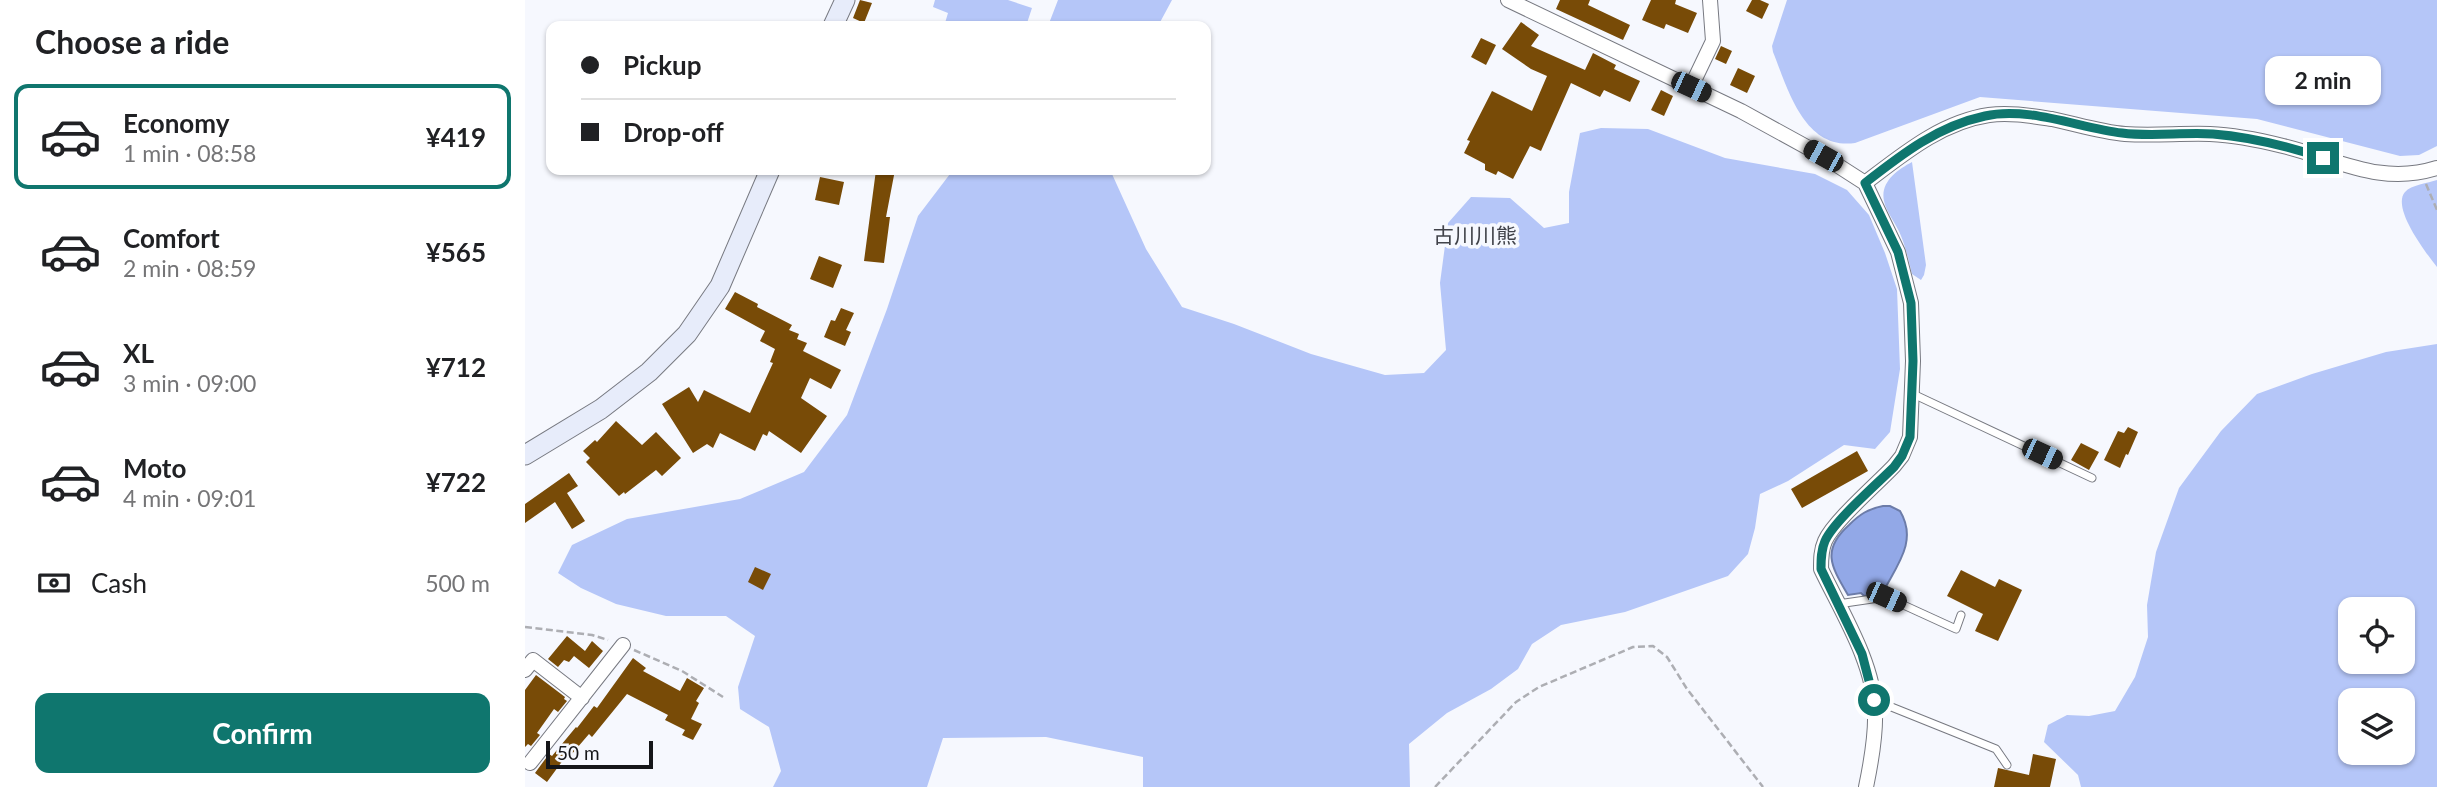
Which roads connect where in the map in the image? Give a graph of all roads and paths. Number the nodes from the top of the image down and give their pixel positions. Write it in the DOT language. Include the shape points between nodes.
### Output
graph roads {
  1 [pos="845,0"];
  2 [pos="1508,0"];
  3 [pos="1710,0"];
  4 [pos="835,21"];
  5 [pos="1691,87"];
  6 [pos="2437,168"];
  7 [pos="2420,172"];
  8 [pos="768,175"];
  9 [pos="1865,183"];
  10 [pos="2437,210"];
  11 [pos="1912,393"];
  12 [pos="525,455"];
  13 [pos="2092,478"];
  14 [pos="1838,604"];
  15 [pos="1961,615"];
  16 [pos="623,645"];
  17 [pos="525,670"];
  18 [pos="582,698"];
  19 [pos="1874,700"];
  20 [pos="530,763"];
  21 [pos="2007,765"];
  22 [pos="1435,787"];
  23 [pos="1763,787"];
  24 [pos="1866,787"];
  1 -- 4 [label="street"];
  2 -- 5 [label="street"];
  3 -- 5 [label="street" via="1713,41"];
  5 -- 9 [label="street" via="1811,149"];
  6 -- 7 [label="street"];
  7 -- 9 [label="street" via="2400,176 2371,173 2248,137 2124,134 2008,114 1988,115 1938,132"];
  7 -- 10 [label="path"];
  8 -- 12 [label="street" via="720,286 687,334 649,372 601,409"];
  9 -- 11 [label="street" via="1898,252 1911,303"];
  11 -- 13 [label="lane"];
  11 -- 14 [label="street" via="1910,437 1902,456 1826,539 1821,569"];
  14 -- 15 [label="lane" via="1886,597 1956,629"];
  14 -- 19 [label="street" via="1862,654"];
  16 -- 18 [label="street"];
  17 -- 18 [label="street" via="533,660"];
  18 -- 20 [label="street"];
  19 -- 21 [label="lane" via="1996,749"];
  19 -- 24 [label="street"];
  22 -- 23 [label="path" via="1516,702 1539,687 1633,647 1653,646 1667,657 1687,690"];
}
